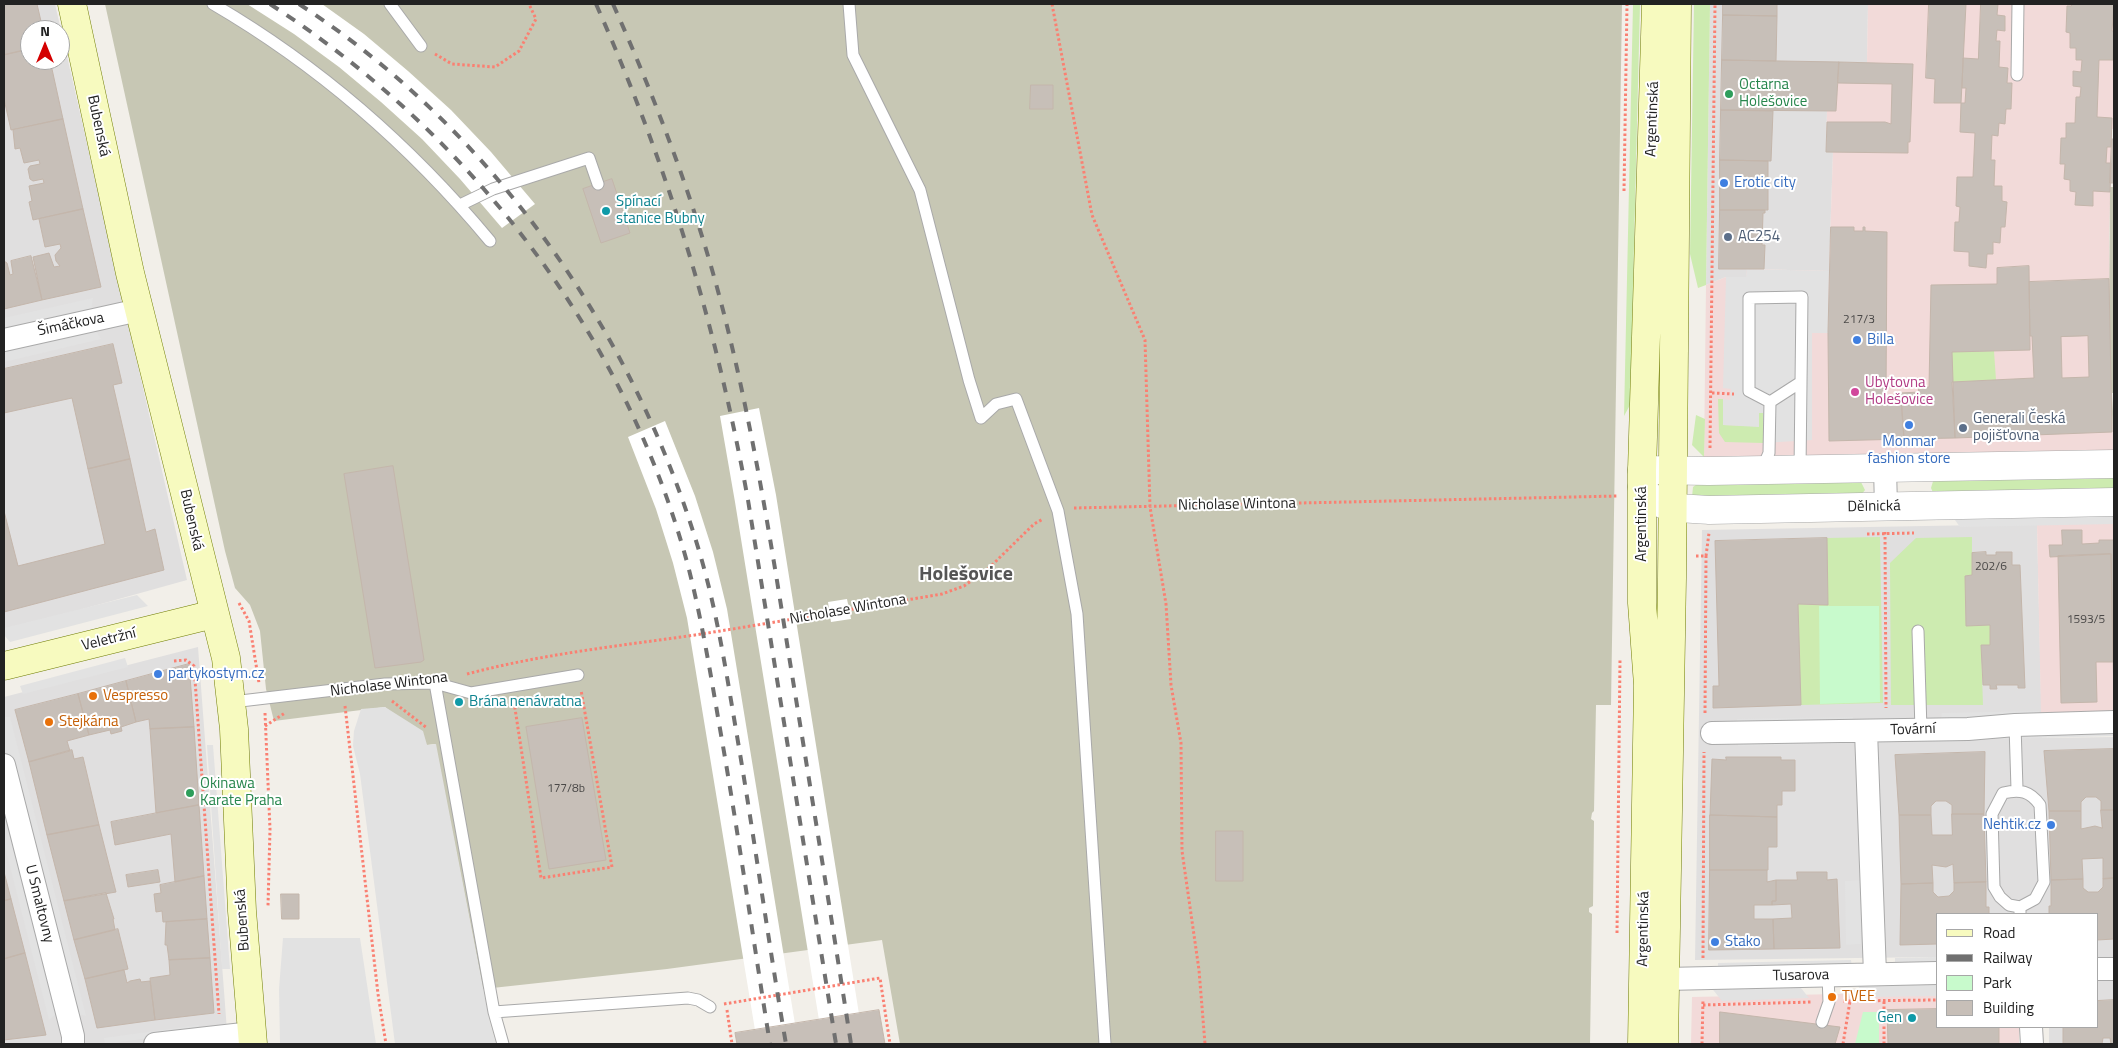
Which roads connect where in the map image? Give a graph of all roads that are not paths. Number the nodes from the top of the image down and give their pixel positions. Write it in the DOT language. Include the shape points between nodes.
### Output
graph roads {
  1 [pos="72,4"];
  2 [pos="213,4"];
  3 [pos="390,4"];
  4 [pos="849,4"];
  5 [pos="1656,4"];
  6 [pos="1677,4"];
  7 [pos="2018,4"];
  8 [pos="421,46"];
  9 [pos="2016,74"];
  10 [pos="598,184"];
  11 [pos="460,205"];
  12 [pos="490,242"];
  13 [pos="138,310"];
  14 [pos="4,340"];
  15 [pos="1801,382"];
  16 [pos="1770,402"];
  17 [pos="2114,464"];
  18 [pos="1885,468"];
  19 [pos="1762,470"];
  20 [pos="1800,470"];
  21 [pos="1672,472"];
  22 [pos="1635,484"];
  23 [pos="2114,502"];
  24 [pos="1886,506"];
  25 [pos="1672,508"];
  26 [pos="214,614"];
  27 [pos="1918,632"];
  28 [pos="4,666"];
  29 [pos="578,675"];
  30 [pos="435,682"];
  31 [pos="232,702"];
  32 [pos="2114,722"];
  33 [pos="2015,725"];
  34 [pos="1920,730"];
  35 [pos="1876,731"];
  36 [pos="1707,732"];
  37 [pos="4,765"];
  38 [pos="2018,789"];
  39 [pos="2020,911"];
  40 [pos="2098,969"];
  41 [pos="2114,969"];
  42 [pos="1936,973"];
  43 [pos="1875,974"];
  44 [pos="1828,976"];
  45 [pos="1666,980"];
  46 [pos="710,1007"];
  47 [pos="494,1012"];
  48 [pos="1822,1022"];
  49 [pos="2031,1028"];
  50 [pos="252,1039"];
  51 [pos="73,1044"];
  52 [pos="155,1044"];
  53 [pos="503,1044"];
  54 [pos="1105,1044"];
  55 [pos="1642,1044"];
  56 [pos="1664,1044"];
  57 [pos="2032,1044"];
  1 -- 13 [label="main road, Bubenská"];
  2 -- 11 [label="lane" via="277,44 355,103 397,140"];
  3 -- 8 [label="lane"];
  4 -- 54 [label="lane" via="853,55 920,190 981,418 996,404 1016,399 1058,511 1077,614"];
  5 -- 22 [label="main road, Argentinská"];
  6 -- 21 [label="main road, Argentinská"];
  7 -- 9 [label="lane"];
  10 -- 11 [label="lane" via="590,158 493,189"];
  11 -- 12 [label="lane"];
  13 -- 14 [label="street, Šimáčkova"];
  13 -- 26 [label="main road, Bubenská"];
  15 -- 16 [label="lane"];
  15 -- 16 [label="lane" via="1802,297 1749,298 1749,391"];
  15 -- 20 [label="lane"];
  16 -- 19 [label="lane" via="1769,453"];
  17 -- 18 [label="street"];
  18 -- 20 [label="street"];
  18 -- 24 [label="street"];
  19 -- 20 [label="street"];
  19 -- 21 [label="street"];
  21 -- 22 [label="street"];
  21 -- 25 [label="main road, Argentinská"];
  22 -- 25 [label="street, Dělnická" via="1652,499"];
  22 -- 55 [label="main road, Argentinská" via="1648,695"];
  23 -- 24 [label="street, Dělnická"];
  24 -- 25 [label="street, Dělnická"];
  25 -- 45 [label="main road, Argentinská"];
  26 -- 28 [label="main road, Veletržní"];
  26 -- 31 [label="main road, Bubenská" via="226,658"];
  27 -- 34 [label="lane"];
  29 -- 30 [label="lane" via="471,693"];
  30 -- 31 [label="lane, Nicholase Wintona" via="385,684"];
  30 -- 47 [label="lane"];
  31 -- 50 [label="main road, Bubenská"];
  32 -- 33 [label="street, Tovární"];
  33 -- 34 [label="street, Tovární"];
  33 -- 38 [label="lane"];
  34 -- 35 [label="street, Tovární"];
  35 -- 36 [label="street, Tovární"];
  35 -- 43 [label="street"];
  37 -- 51 [label="street, U Smaltovny"];
  38 -- 39 [label="lane" via="2034,796 2040,805 2044,882 2035,900"];
  38 -- 39 [label="lane" via="2003,793 1992,814 1994,887 2000,897"];
  40 -- 41 [label="street"];
  42 -- 43 [label="street, Tusarova"];
  43 -- 44 [label="street, Tusarova"];
  44 -- 45 [label="street, Tusarova"];
  44 -- 48 [label="lane" via="1829,1002"];
  45 -- 56 [label="main road, Argentinská"];
  46 -- 47 [label="lane" via="688,998"];
  47 -- 53 [label="lane"];
  49 -- 57 [label="street"];
  50 -- 52 [label="street"];
}
